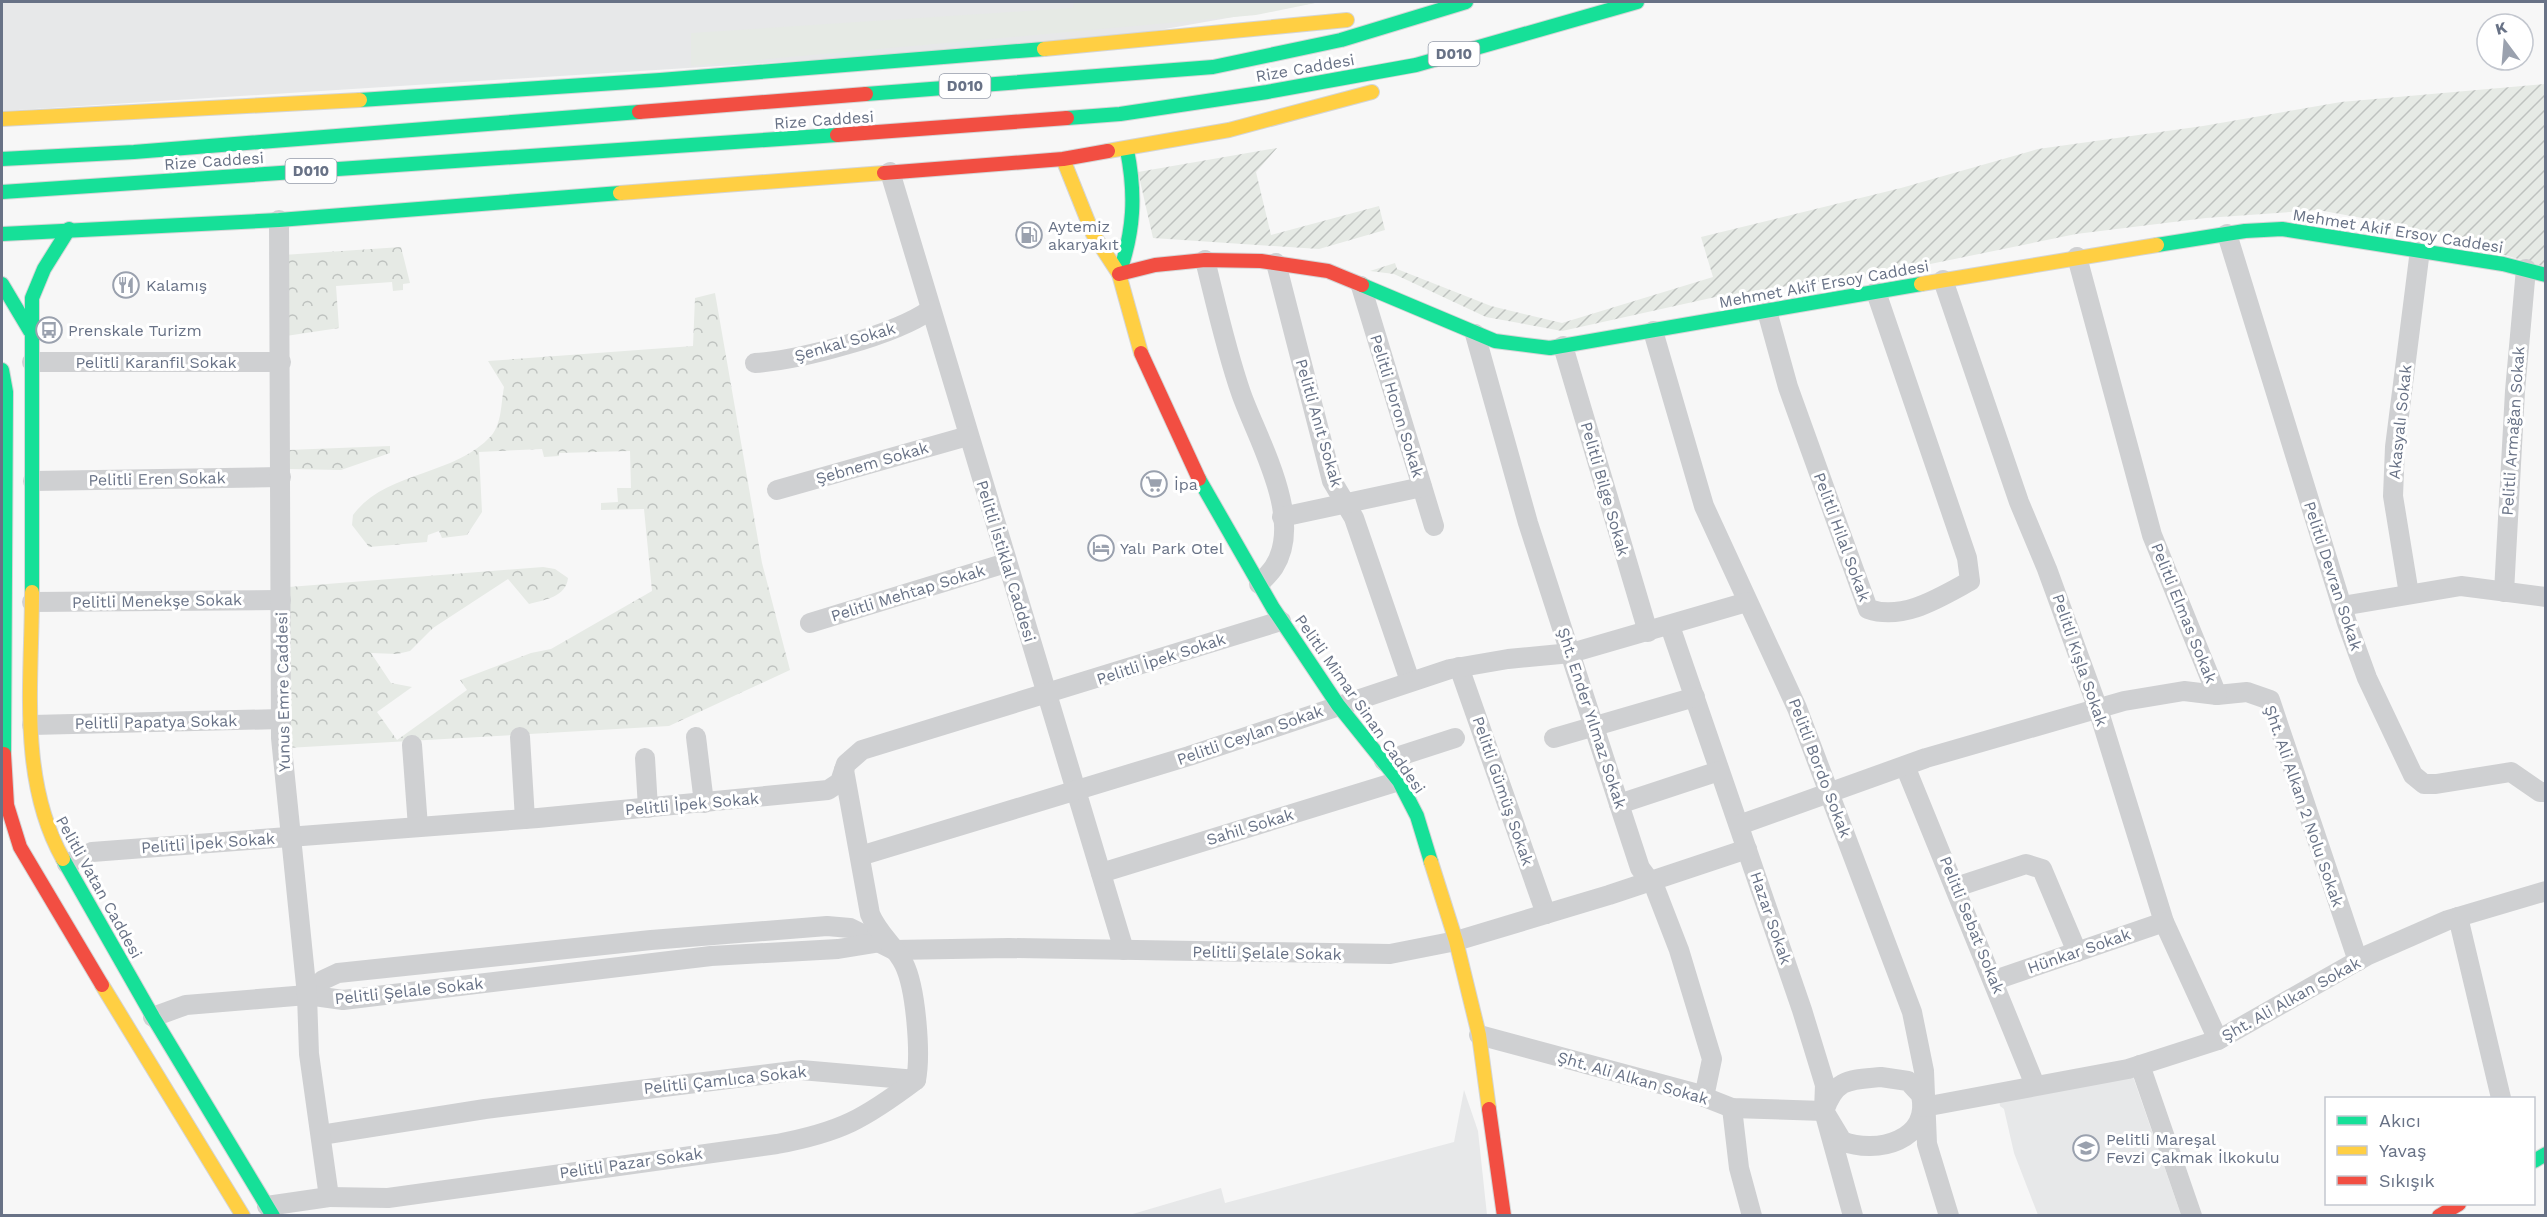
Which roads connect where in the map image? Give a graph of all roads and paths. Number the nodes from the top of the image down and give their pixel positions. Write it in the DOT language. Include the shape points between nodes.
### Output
graph roads {
  1 [pos="1437,2"];
  2 [pos="1466,2"];
  3 [pos="1637,2"];
  4 [pos="1386,12"];
  5 [pos="1363,16"];
  6 [pos="1548,27"];
  7 [pos="1413,81"];
  8 [pos="1391,87"];
  9 [pos="2,119"];
  10 [pos="1127,150"];
  11 [pos="2,159"];
  12 [pos="1063,159"];
  13 [pos="890,171"];
  14 [pos="2,192"];
  15 [pos="279,220"];
  16 [pos="69,229"];
  17 [pos="2,234"];
  18 [pos="2227,234"];
  19 [pos="2420,250"];
  20 [pos="2077,257"];
  21 [pos="1204,261"];
  22 [pos="1276,263"];
  23 [pos="2526,269"];
  24 [pos="1119,274"];
  25 [pos="2546,275"];
  26 [pos="1944,280"];
  27 [pos="2,284"];
  28 [pos="1361,286"];
  29 [pos="1876,292"];
  30 [pos="930,310"];
  31 [pos="1767,311"];
  32 [pos="30,331"];
  33 [pos="1653,332"];
  34 [pos="1475,334"];
  35 [pos="1563,346"];
  36 [pos="32,362"];
  37 [pos="281,362"];
  38 [pos="756,363"];
  39 [pos="2,370"];
  40 [pos="968,436"];
  41 [pos="281,477"];
  42 [pos="33,481"];
  43 [pos="1422,487"];
  44 [pos="777,490"];
  45 [pos="1344,504"];
  46 [pos="1282,518"];
  47 [pos="1434,526"];
  48 [pos="1006,563"];
  49 [pos="1259,584"];
  50 [pos="2504,592"];
  51 [pos="2409,594"];
  52 [pos="2546,597"];
  53 [pos="281,600"];
  54 [pos="32,602"];
  55 [pos="1747,602"];
  56 [pos="2342,606"];
  57 [pos="1281,621"];
  58 [pos="810,623"];
  59 [pos="1670,626"];
  60 [pos="1648,632"];
  61 [pos="1571,653"];
  62 [pos="1459,668"];
  63 [pos="1410,681"];
  64 [pos="1046,695"];
  65 [pos="2217,695"];
  66 [pos="1695,697"];
  67 [pos="1338,705"];
  68 [pos="2098,709"];
  69 [pos="281,719"];
  70 [pos="32,724"];
  71 [pos="1595,726"];
  72 [pos="520,737"];
  73 [pos="696,737"];
  74 [pos="1455,738"];
  75 [pos="1554,738"];
  76 [pos="412,745"];
  77 [pos="645,758"];
  78 [pos="1384,761"];
  79 [pos="1905,766"];
  80 [pos="844,770"];
  81 [pos="1719,771"];
  82 [pos="1399,781"];
  83 [pos="1076,792"];
  84 [pos="2546,792"];
  85 [pos="1830,794"];
  86 [pos="704,803"];
  87 [pos="1619,804"];
  88 [pos="648,808"];
  89 [pos="525,819"];
  90 [pos="1738,825"];
  91 [pos="418,827"];
  92 [pos="291,837"];
  93 [pos="1747,849"];
  94 [pos="860,856"];
  95 [pos="66,864"];
  96 [pos="1101,873"];
  97 [pos="1649,881"];
  98 [pos="1956,887"];
  99 [pos="2546,891"];
  100 [pos="1546,914"];
  101 [pos="2458,917"];
  102 [pos="2164,922"];
  103 [pos="1456,941"];
  104 [pos="875,943"];
  105 [pos="894,950"];
  106 [pos="1124,950"];
  107 [pos="2077,952"];
  108 [pos="2358,961"];
  109 [pos="1995,980"];
  110 [pos="307,995"];
  111 [pos="153,1017"];
  112 [pos="1479,1035"];
  113 [pos="2218,1040"];
  114 [pos="2140,1065"];
  115 [pos="916,1080"];
  116 [pos="2036,1085"];
  117 [pos="1704,1097"];
  118 [pos="2501,1097"];
  119 [pos="1924,1107"];
  120 [pos="1732,1108"];
  121 [pos="1824,1111"];
  122 [pos="321,1136"];
  123 [pos="329,1197"];
  124 [pos="2456,1205"];
  125 [pos="270,1211"];
  126 [pos="242,1213"];
  127 [pos="1504,1215"];
  128 [pos="1752,1215"];
  129 [pos="1853,1215"];
  130 [pos="1949,1215"];
  131 [pos="2192,1215"];
  132 [pos="2439,1215"];
  1 -- 4 [label="main road"];
  2 -- 11 [label="main road, Rize Caddesi / D010" via="1416,21 1313,48 1214,67 134,152"];
  3 -- 6 [label="main road, Rize Caddesi / D010"];
  5 -- 9 [label="main road" via="1306,27 904,62 228,110"];
  6 -- 7 [label="main road" via="1470,65"];
  6 -- 14 [label="main road, Rize Caddesi / D010" via="1416,65 1120,114"];
  8 -- 10 [label="main road" via="1228,130"];
  10 -- 12 [label="main road"];
  10 -- 24 [label="main road" via="1136,198 1132,238"];
  12 -- 13 [label="main road"];
  12 -- 24 [label="main road, Pelitli Mimar Sinan Caddesi" via="1093,234"];
  13 -- 15 [label="main road"];
  13 -- 30 [label="street, Pelitli İstiklal Caddesi"];
  15 -- 16 [label="main road"];
  15 -- 37 [label="street, Yunus Emre Caddesi"];
  16 -- 17 [label="main road"];
  16 -- 32 [label="main road, Pelitli Vatan Caddesi" via="44,269 32,298"];
  18 -- 19 [label="main road, Mehmet Akif Ersoy Caddesi" via="2282,229"];
  18 -- 20 [label="main road, Mehmet Akif Ersoy Caddesi"];
  18 -- 56 [label="street, Pelitli Devran Sokak"];
  19 -- 23 [label="main road, Mehmet Akif Ersoy Caddesi"];
  19 -- 51 [label="street, Akasyalı Sokak" via="2395,447 2393,496"];
  20 -- 26 [label="main road, Mehmet Akif Ersoy Caddesi"];
  20 -- 65 [label="street, Pelitli Elmas Sokak" via="2152,535"];
  21 -- 22 [label="main road, Mehmet Akif Ersoy Caddesi"];
  21 -- 24 [label="main road, Mehmet Akif Ersoy Caddesi" via="1155,265"];
  21 -- 46 [label="street" via="1241,393 1280,488"];
  22 -- 28 [label="main road, Mehmet Akif Ersoy Caddesi" via="1328,271"];
  22 -- 45 [label="street, Pelitli Anıt Sokak" via="1332,481"];
  23 -- 25 [label="main road, Mehmet Akif Ersoy Caddesi"];
  23 -- 50 [label="street, Pelitli Armağan Sokak"];
  24 -- 49 [label="main road, Pelitli Mimar Sinan Caddesi" via="1142,357 1165,412"];
  26 -- 29 [label="main road, Mehmet Akif Ersoy Caddesi"];
  26 -- 68 [label="street, Pelitli Kışla Sokak" via="2019,502"];
  27 -- 32 [label="main road"];
  28 -- 34 [label="main road, Mehmet Akif Ersoy Caddesi"];
  28 -- 43 [label="street, Pelitli Horon Sokak"];
  29 -- 31 [label="main road, Mehmet Akif Ersoy Caddesi"];
  29 -- 31 [label="street, Pelitli Hilal Sokak" via="1967,558 1970,581 1898,614 1868,609 1788,387"];
  30 -- 38 [label="street, Şenkal Sokak" via="891,331"];
  30 -- 40 [label="street, Pelitli İstiklal Caddesi"];
  31 -- 33 [label="main road, Mehmet Akif Ersoy Caddesi"];
  32 -- 36 [label="main road, Pelitli Vatan Caddesi"];
  33 -- 35 [label="main road, Mehmet Akif Ersoy Caddesi"];
  33 -- 55 [label="street, Pelitli Bordo Sokak" via="1704,506"];
  34 -- 35 [label="main road, Mehmet Akif Ersoy Caddesi" via="1516,345"];
  34 -- 61 [label="street, Şht. Ender Yılmaz Sokak" via="1528,523"];
  35 -- 60 [label="street, Pelitli Bilge Sokak"];
  36 -- 37 [label="street, Pelitli Karanfil Sokak"];
  36 -- 42 [label="main road, Pelitli Vatan Caddesi"];
  37 -- 41 [label="street, Yunus Emre Caddesi"];
  39 -- 126 [label="main road" via="6,392 7,617 3,725 7,805 20,847 43,890"];
  40 -- 44 [label="street, Şebnem Sokak"];
  40 -- 48 [label="street, Pelitli İstiklal Caddesi"];
  41 -- 42 [label="street, Pelitli Eren Sokak"];
  41 -- 53 [label="street, Yunus Emre Caddesi"];
  42 -- 54 [label="main road, Pelitli Vatan Caddesi"];
  43 -- 45 [label="street"];
  43 -- 47 [label="street, Pelitli Horon Sokak"];
  45 -- 46 [label="street"];
  45 -- 63 [label="street, Pelitli Anıt Sokak" via="1354,518"];
  46 -- 49 [label="street" via="1281,550 1275,566"];
  48 -- 58 [label="street, Pelitli Mehtap Sokak"];
  48 -- 64 [label="street, Pelitli İstiklal Caddesi"];
  49 -- 57 [label="main road, Pelitli Mimar Sinan Caddesi"];
  50 -- 51 [label="street" via="2462,586"];
  50 -- 52 [label="street"];
  51 -- 56 [label="street"];
  53 -- 54 [label="street, Pelitli Menekşe Sokak"];
  53 -- 69 [label="street, Yunus Emre Caddesi"];
  54 -- 70 [label="main road, Pelitli Vatan Caddesi"];
  55 -- 59 [label="street, Pelitli Ceylan Sokak"];
  55 -- 85 [label="street, Pelitli Bordo Sokak" via="1797,708"];
  56 -- 84 [label="street, Pelitli Devran Sokak" via="2367,678 2413,775 2424,784 2511,772"];
  57 -- 64 [label="street, Pelitli İpek Sokak"];
  57 -- 67 [label="main road, Pelitli Mimar Sinan Caddesi"];
  59 -- 60 [label="street, Pelitli Ceylan Sokak"];
  59 -- 66 [label="street, Hazar Sokak"];
  60 -- 61 [label="street, Pelitli Ceylan Sokak"];
  61 -- 62 [label="street, Pelitli Ceylan Sokak"];
  61 -- 71 [label="street, Şht. Ender Yılmaz Sokak"];
  62 -- 63 [label="street, Pelitli Ceylan Sokak"];
  62 -- 100 [label="street, Pelitli Gümüş Sokak"];
  63 -- 67 [label="street, Pelitli Ceylan Sokak"];
  64 -- 80 [label="street, Pelitli İpek Sokak" via="862,750"];
  64 -- 83 [label="street, Pelitli İstiklal Caddesi"];
  65 -- 68 [label="street, Pelitli Elmas Sokak" via="2166,693"];
  65 -- 108 [label="street, Şht. Ali Alkan 2 Nolu Sokak" via="2247,692 2270,700"];
  66 -- 71 [label="street"];
  66 -- 81 [label="street, Hazar Sokak"];
  67 -- 78 [label="main road, Pelitli Mimar Sinan Caddesi"];
  67 -- 83 [label="street, Pelitli Ceylan Sokak"];
  68 -- 79 [label="street, Pelitli Elmas Sokak"];
  68 -- 102 [label="street, Pelitli Kışla Sokak"];
  69 -- 70 [label="street, Pelitli Papatya Sokak"];
  69 -- 92 [label="street, Yunus Emre Caddesi"];
  70 -- 95 [label="main road, Pelitli Vatan Caddesi" via="35,797 41,818"];
  71 -- 75 [label="street"];
  71 -- 87 [label="street, Şht. Ender Yılmaz Sokak"];
  72 -- 89 [label="street"];
  73 -- 86 [label="street"];
  74 -- 78 [label="street"];
  76 -- 91 [label="street"];
  77 -- 88 [label="street"];
  78 -- 82 [label="main road, Pelitli Mimar Sinan Caddesi"];
  79 -- 85 [label="street, Pelitli Elmas Sokak"];
  79 -- 98 [label="street, Pelitli Sebat Sokak"];
  80 -- 86 [label="street, Pelitli İpek Sokak" via="840,782 828,790"];
  80 -- 94 [label="street"];
  81 -- 87 [label="street"];
  81 -- 90 [label="street, Hazar Sokak"];
  82 -- 96 [label="street, Sahil Sokak"];
  82 -- 103 [label="main road, Pelitli Mimar Sinan Caddesi" via="1417,816"];
  83 -- 94 [label="street, Pelitli Ceylan Sokak"];
  83 -- 96 [label="street, Pelitli İstiklal Caddesi"];
  85 -- 90 [label="street, Pelitli Elmas Sokak"];
  85 -- 119 [label="street, Pelitli Bordo Sokak" via="1912,1012 1924,1071"];
  86 -- 88 [label="street, Pelitli İpek Sokak"];
  87 -- 97 [label="street, Şht. Ender Yılmaz Sokak" via="1640,868"];
  88 -- 89 [label="street, Pelitli İpek Sokak"];
  89 -- 91 [label="street, Pelitli İpek Sokak"];
  90 -- 93 [label="street, Hazar Sokak"];
  91 -- 92 [label="street, Pelitli İpek Sokak"];
  92 -- 95 [label="street, Pelitli İpek Sokak" via="92,852"];
  92 -- 110 [label="street, Yunus Emre Caddesi"];
  93 -- 97 [label="street, Pelitli Şelale Sokak"];
  93 -- 121 [label="street, Hazar Sokak" via="1826,1085"];
  94 -- 105 [label="street" via="870,914"];
  95 -- 111 [label="main road, Pelitli Vatan Caddesi"];
  96 -- 106 [label="street, Pelitli İstiklal Caddesi"];
  97 -- 100 [label="street, Pelitli Şelale Sokak"];
  97 -- 117 [label="street, Şht. Ender Yılmaz Sokak" via="1679,950 1712,1059"];
  98 -- 107 [label="street" via="2026,864 2042,869"];
  98 -- 109 [label="street, Pelitli Sebat Sokak"];
  99 -- 101 [label="street, Şht. Ali Alkan Sokak"];
  100 -- 103 [label="street, Pelitli Şelale Sokak"];
  101 -- 108 [label="street, Şht. Ali Alkan Sokak"];
  101 -- 118 [label="street"];
  102 -- 107 [label="street, Hünkar Sokak"];
  102 -- 113 [label="street, Pelitli Kışla Sokak"];
  103 -- 106 [label="street, Pelitli Şelale Sokak" via="1390,954"];
  103 -- 112 [label="main road, Pelitli Mimar Sinan Caddesi"];
  104 -- 105 [label="street, Pelitli Şelale Sokak"];
  104 -- 110 [label="street, Pelitli Şelale Sokak" via="711,956 343,1000"];
  104 -- 110 [label="street, Pelitli Şelale Sokak" via="850,928 827,926 651,940 338,973"];
  105 -- 106 [label="street, Pelitli Şelale Sokak"];
  105 -- 115 [label="street" via="905,965 915,1011 919,1064"];
  107 -- 109 [label="street, Hünkar Sokak"];
  108 -- 113 [label="street, Şht. Ali Alkan Sokak"];
  109 -- 116 [label="street, Pelitli Sebat Sokak"];
  110 -- 111 [label="street" via="186,1005"];
  110 -- 122 [label="street, Yunus Emre Caddesi" via="309,1054"];
  111 -- 125 [label="main road, Pelitli Vatan Caddesi"];
  112 -- 117 [label="street, Şht. Ali Alkan Sokak"];
  112 -- 127 [label="main road, Pelitli Mimar Sinan Caddesi"];
  113 -- 114 [label="street, Şht. Ali Alkan Sokak"];
  114 -- 116 [label="street, Şht. Ali Alkan Sokak"];
  114 -- 131 [label="street"];
  115 -- 122 [label="street, Pelitli Çamlıca Sokak" via="801,1070 485,1109"];
  115 -- 123 [label="street, Pelitli Pazar Sokak" via="849,1125 777,1144 388,1198"];
  116 -- 119 [label="street, Şht. Ali Alkan Sokak"];
  117 -- 120 [label="street, Şht. Ali Alkan Sokak"];
  119 -- 121 [label="street" via="1921,1095 1908,1081 1881,1077 1841,1083 1833,1089"];
  119 -- 121 [label="street" via="1923,1116 1908,1136 1865,1147 1842,1141"];
  119 -- 130 [label="street, Pelitli Bordo Sokak" via="1927,1144"];
  120 -- 121 [label="street, Şht. Ali Alkan Sokak"];
  120 -- 128 [label="street" via="1739,1168"];
  121 -- 129 [label="street, Hazar Sokak"];
  122 -- 123 [label="street, Yunus Emre Caddesi"];
  123 -- 125 [label="street"];
  124 -- 132 [label="main road"];
  125 -- 126 [label="main road"];
}
